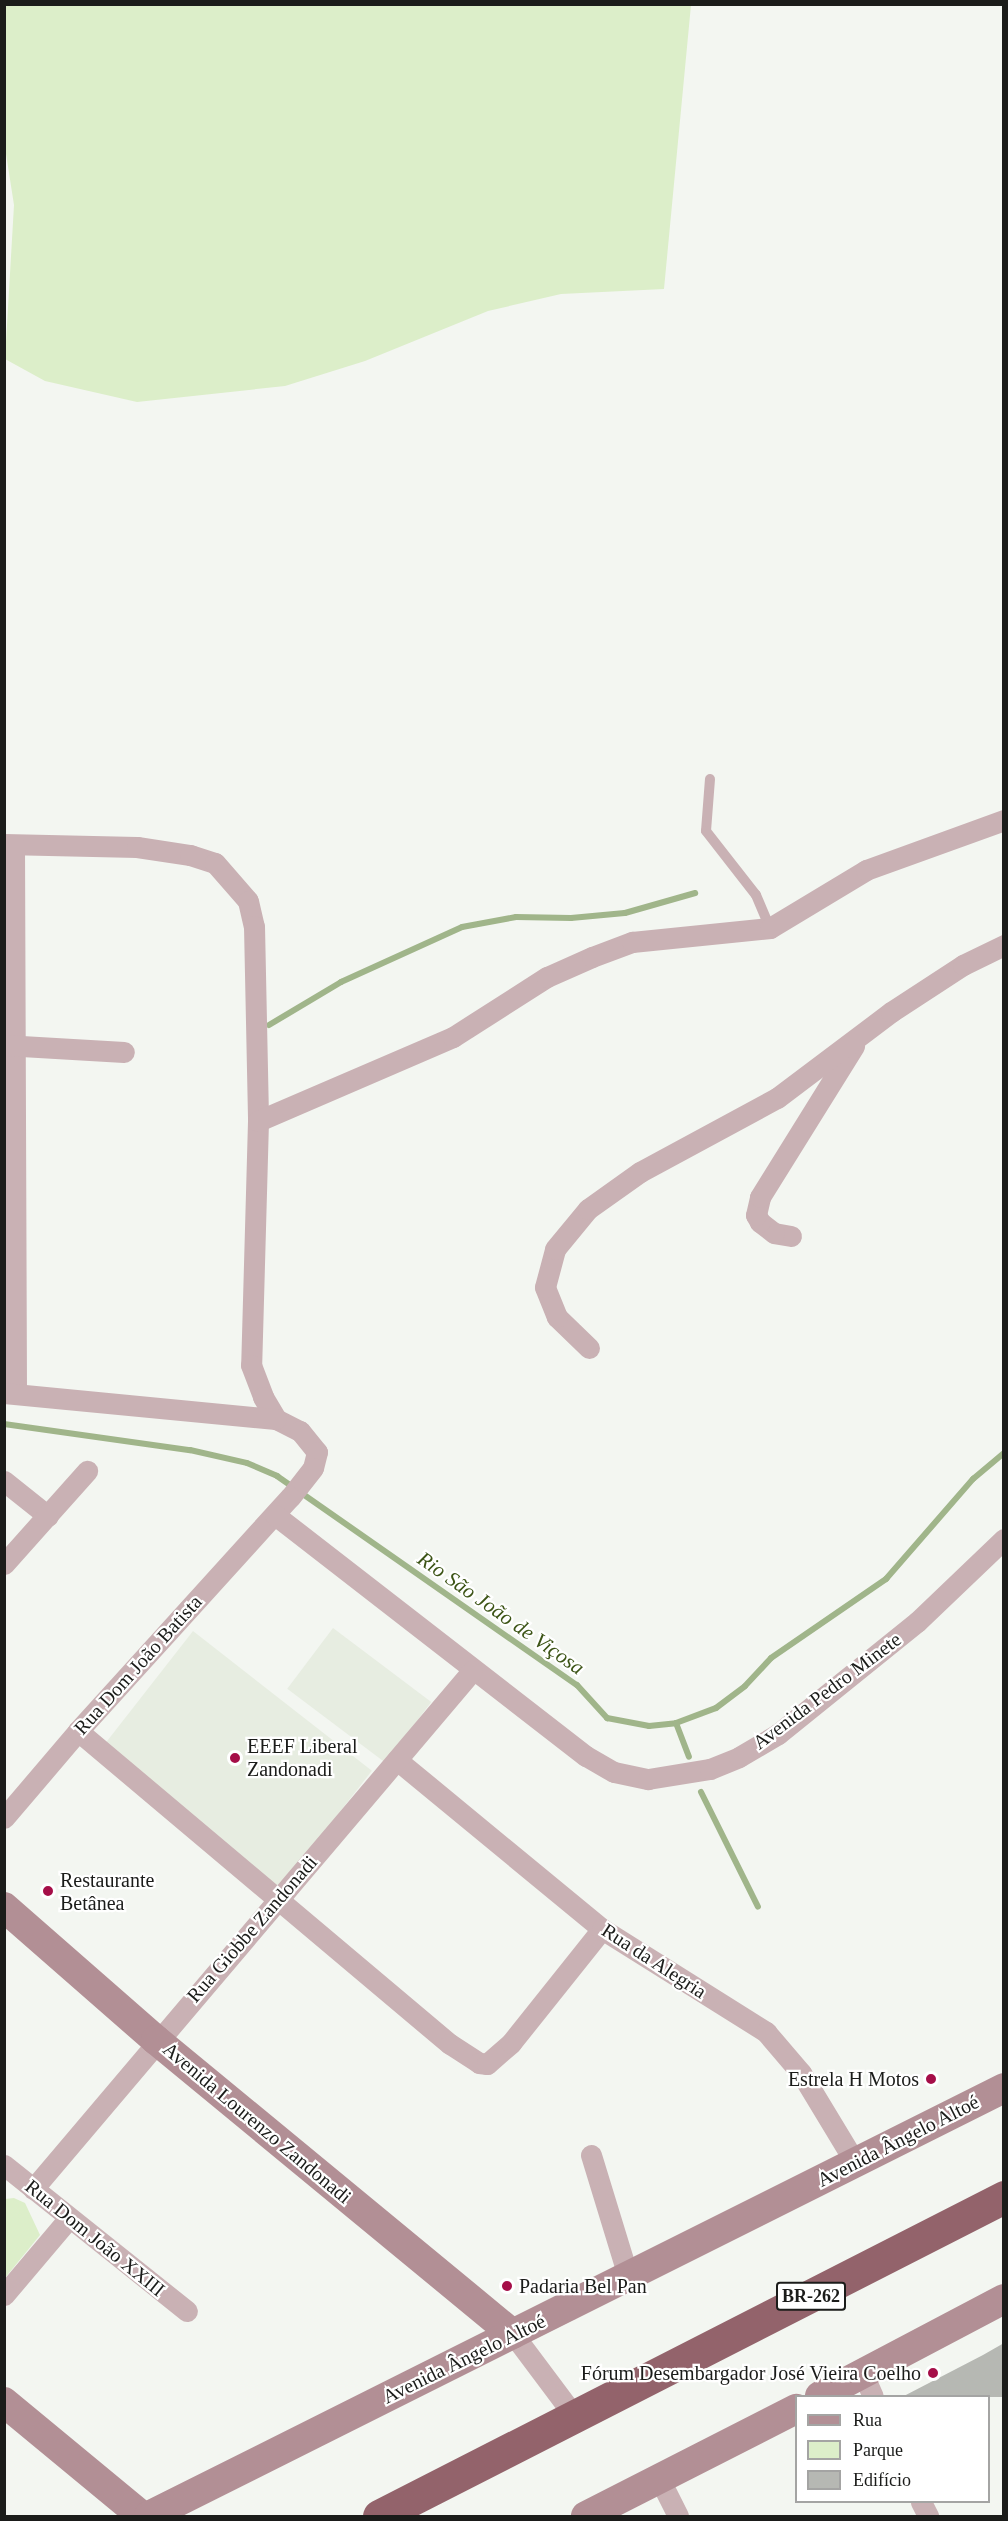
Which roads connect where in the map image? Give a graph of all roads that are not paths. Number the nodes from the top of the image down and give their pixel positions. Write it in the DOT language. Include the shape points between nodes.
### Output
graph roads {
  1 [pos="710,779"];
  2 [pos="1004,820"];
  3 [pos="9,844"];
  4 [pos="770,928"];
  5 [pos="1004,945"];
  6 [pos="865,1031"];
  7 [pos="10,1045"];
  8 [pos="123,1052"];
  9 [pos="258,1121"];
  10 [pos="791,1236"];
  11 [pos="589,1348"];
  12 [pos="10,1393"];
  13 [pos="276,1419"];
  14 [pos="87,1471"];
  15 [pos="4,1481"];
  16 [pos="274,1515"];
  17 [pos="48,1516"];
  18 [pos="1004,1539"];
  19 [pos="4,1564"];
  20 [pos="472,1671"];
  21 [pos="78,1731"];
  22 [pos="397,1760"];
  23 [pos="4,1818"];
  24 [pos="279,1898"];
  25 [pos="4,1907"];
  26 [pos="602,1929"];
  27 [pos="156,2040"];
  28 [pos="1004,2088"];
  29 [pos="591,2155"];
  30 [pos="855,2162"];
  31 [pos="4,2165"];
  32 [pos="33,2188"];
  33 [pos="1004,2197"];
  34 [pos="69,2218"];
  35 [pos="629,2279"];
  36 [pos="4,2295"];
  37 [pos="1004,2299"];
  38 [pos="187,2311"];
  39 [pos="513,2334"];
  40 [pos="868,2385"];
  41 [pos="828,2395"];
  42 [pos="4,2402"];
  43 [pos="795,2410"];
  44 [pos="575,2417"];
  45 [pos="660,2480"];
  46 [pos="217,2482"];
  47 [pos="921,2503"];
  48 [pos="142,2517"];
  49 [pos="149,2517"];
  50 [pos="197,2517"];
  51 [pos="379,2517"];
  52 [pos="586,2517"];
  53 [pos="678,2517"];
  54 [pos="928,2517"];
  1 -- 4 [label="lane" via="706,831 756,895"];
  2 -- 4 [label="street" via="866,870"];
  3 -- 7 [label="street"];
  3 -- 9 [label="street" via="137,847 190,855 215,863 233,880 248,901 254,926"];
  4 -- 9 [label="street" via="738,934 667,937 616,948 547,977 453,1037"];
  5 -- 6 [label="street" via="963,965"];
  6 -- 10 [label="street" via="760,1197 756,1215 760,1222 774,1233"];
  6 -- 11 [label="street" via="777,1098 607,1193 565,1234 548,1265 545,1287 557,1317"];
  7 -- 8 [label="street"];
  7 -- 12 [label="street"];
  9 -- 13 [label="street" via="250,1348 258,1384"];
  12 -- 13 [label="street"];
  13 -- 16 [label="street, Rua Dom João Batista" via="311,1440 317,1452 313,1468"];
  14 -- 17 [label="street"];
  15 -- 17 [label="street"];
  16 -- 20 [label="street, Avenida Pedro Minete"];
  16 -- 21 [label="street, Rua Dom João Batista"];
  17 -- 19 [label="street"];
  18 -- 20 [label="street, Avenida Pedro Minete" via="917,1622 778,1734 739,1757 691,1773 648,1779 614,1772 586,1756"];
  20 -- 22 [label="street, Rua Giobbe Zandonadi"];
  21 -- 23 [label="street, Rua Dom João Batista"];
  21 -- 24 [label="street"];
  22 -- 24 [label="street, Rua Giobbe Zandonadi"];
  22 -- 26 [label="street, Rua da Alegria"];
  24 -- 26 [label="street" via="450,2044 478,2063 487,2064"];
  24 -- 27 [label="street, Rua Giobbe Zandonadi"];
  25 -- 27 [label="street, Avenida Lourenzo Zandonadi"];
  26 -- 30 [label="street, Rua da Alegria" via="766,2032 801,2073"];
  27 -- 32 [label="street, Rua Giobbe Zandonadi"];
  27 -- 39 [label="street, Avenida Lourenzo Zandonadi"];
  28 -- 30 [label="street, Avenida Ângelo Altoé"];
  29 -- 35 [label="street"];
  30 -- 35 [label="street, Avenida Ângelo Altoé"];
  31 -- 32 [label="street, Rua Dom João XXIII"];
  32 -- 34 [label="street, Rua Dom João XXIII"];
  33 -- 44 [label="highway, BR-262"];
  34 -- 36 [label="street"];
  34 -- 38 [label="street, Rua Dom João XXIII"];
  35 -- 39 [label="street, Avenida Ângelo Altoé"];
  37 -- 40 [label="street"];
  39 -- 44 [label="street"];
  39 -- 46 [label="street, Avenida Ângelo Altoé"];
  40 -- 41 [label="street"];
  42 -- 48 [label="street"];
  43 -- 45 [label="street"];
  44 -- 51 [label="highway, BR-262"];
  45 -- 52 [label="street"];
  45 -- 53 [label="street"];
  46 -- 49 [label="street, Avenida Ângelo Altoé"];
  46 -- 50 [label="street"];
  47 -- 54 [label="street"];
}
